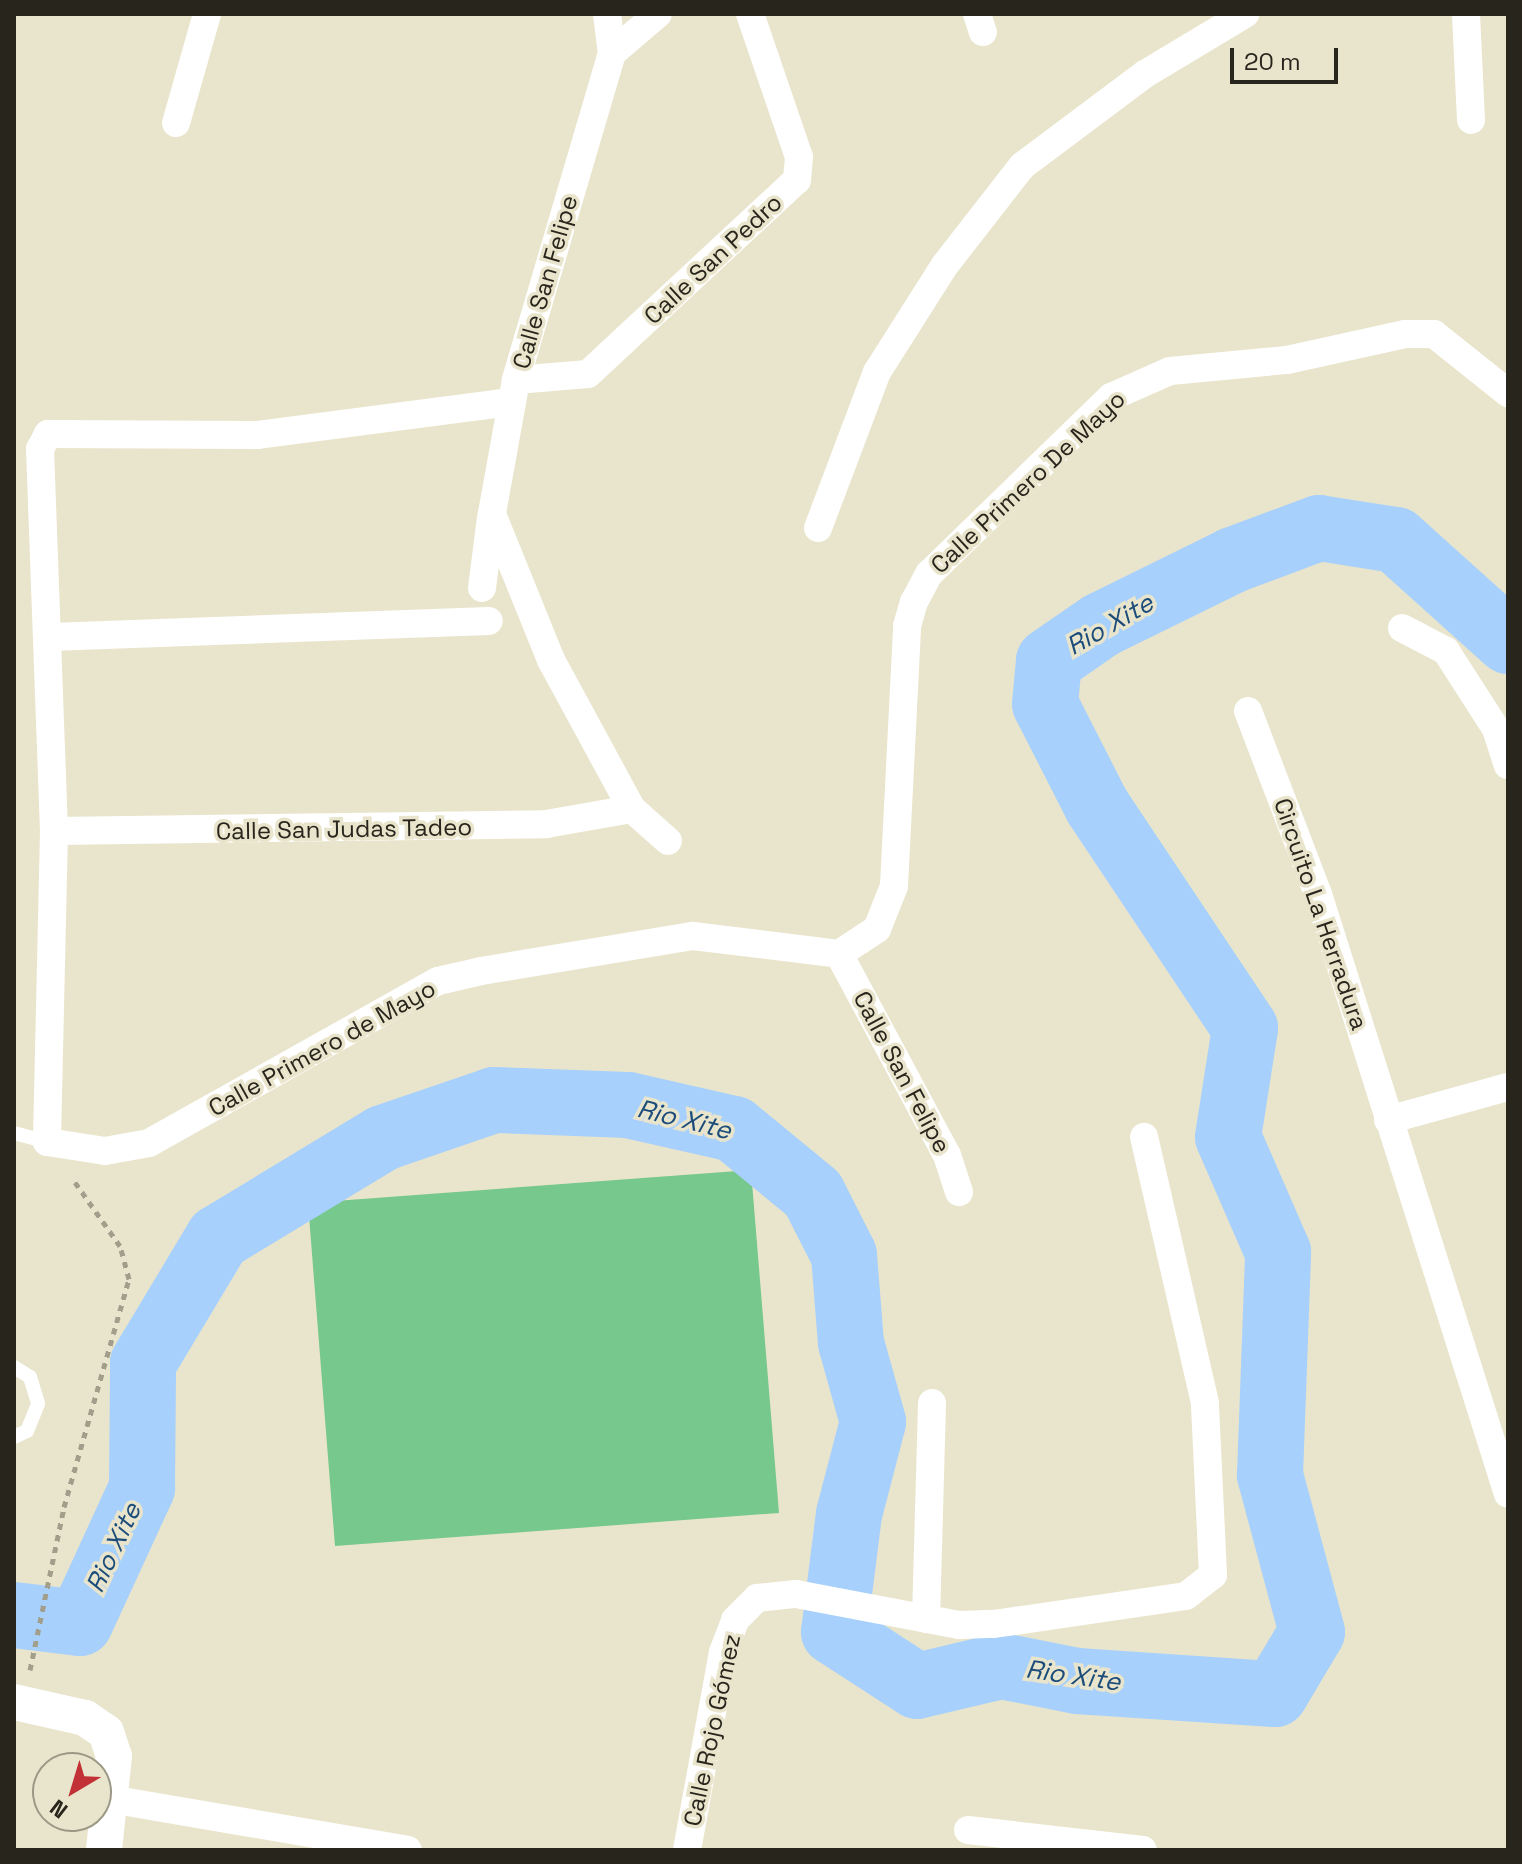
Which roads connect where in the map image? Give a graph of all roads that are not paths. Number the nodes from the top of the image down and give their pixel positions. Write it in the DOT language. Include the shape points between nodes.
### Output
graph roads {
  1 [pos="207,14"];
  2 [pos="607,14"];
  3 [pos="658,14"];
  4 [pos="750,14"];
  5 [pos="1245,14"];
  6 [pos="1466,14"];
  7 [pos="612,53"];
  8 [pos="1471,120"];
  9 [pos="176,123"];
  10 [pos="514,391"];
  11 [pos="1508,393"];
  12 [pos="492,514"];
  13 [pos="818,528"];
  14 [pos="482,588"];
  15 [pos="489,621"];
  16 [pos="1402,628"];
  17 [pos="50,637"];
  18 [pos="1248,711"];
  19 [pos="1508,765"];
  20 [pos="632,809"];
  21 [pos="54,831"];
  22 [pos="668,841"];
  23 [pos="839,954"];
  24 [pos="1508,1087"];
  25 [pos="1388,1120"];
  26 [pos="14,1133"];
  27 [pos="1144,1137"];
  28 [pos="47,1142"];
  29 [pos="959,1192"];
  30 [pos="14,1367"];
  31 [pos="932,1403"];
  32 [pos="14,1437"];
  33 [pos="1508,1494"];
  34 [pos="926,1619"];
  35 [pos="22,1688"];
  36 [pos="112,1778"];
  37 [pos="112,1799"];
  38 [pos="968,1830"];
  39 [pos="408,1850"];
  40 [pos="687,1850"];
  41 [pos="1141,1850"];
  1 -- 9 [label="street"];
  2 -- 7 [label="street, Calle San Felipe"];
  3 -- 7 [label="street"];
  4 -- 10 [label="street, Calle San Pedro" via="799,157 797,180 588,374"];
  5 -- 13 [label="street" via="1145,74 1022,166 945,265 877,372"];
  6 -- 8 [label="street"];
  7 -- 10 [label="street, Calle San Felipe"];
  10 -- 12 [label="street, Calle San Felipe"];
  10 -- 17 [label="street" via="258,435 48,434 40,449"];
  11 -- 23 [label="street, Calle Primero De Mayo" via="1434,334 1405,334 1287,360 1170,371 1111,397 929,574 914,602 907,626 894,886 877,929"];
  12 -- 14 [label="street, Calle San Felipe"];
  12 -- 20 [label="street" via="551,660"];
  15 -- 17 [label="street"];
  16 -- 19 [label="street" via="1446,651 1496,729"];
  17 -- 21 [label="street"];
  18 -- 25 [label="street, Circuito La Herradura" via="1318,894"];
  20 -- 21 [label="street, Calle San Judas Tadeo" via="546,824"];
  20 -- 22 [label="street"];
  21 -- 28 [label="street"];
  23 -- 28 [label="street, Calle Primero de Mayo" via="693,936 438,981 149,1143 105,1151"];
  23 -- 29 [label="street, Calle San Felipe" via="947,1155"];
  24 -- 25 [label="street"];
  25 -- 33 [label="street, Circuito La Herradura"];
  26 -- 28 [label="lane"];
  27 -- 34 [label="street, Calle Rojo Gómez" via="1205,1403 1213,1575 1186,1596 1037,1620"];
  30 -- 32 [label="lane" via="30,1377 38,1404 27,1431"];
  31 -- 34 [label="street"];
  34 -- 40 [label="street, Calle Rojo Gómez" via="796,1594 757,1598 735,1620"];
  35 -- 36 [label="street" via="106,1732 114,1756"];
  37 -- 39 [label="street"];
  38 -- 41 [label="street"];
}
